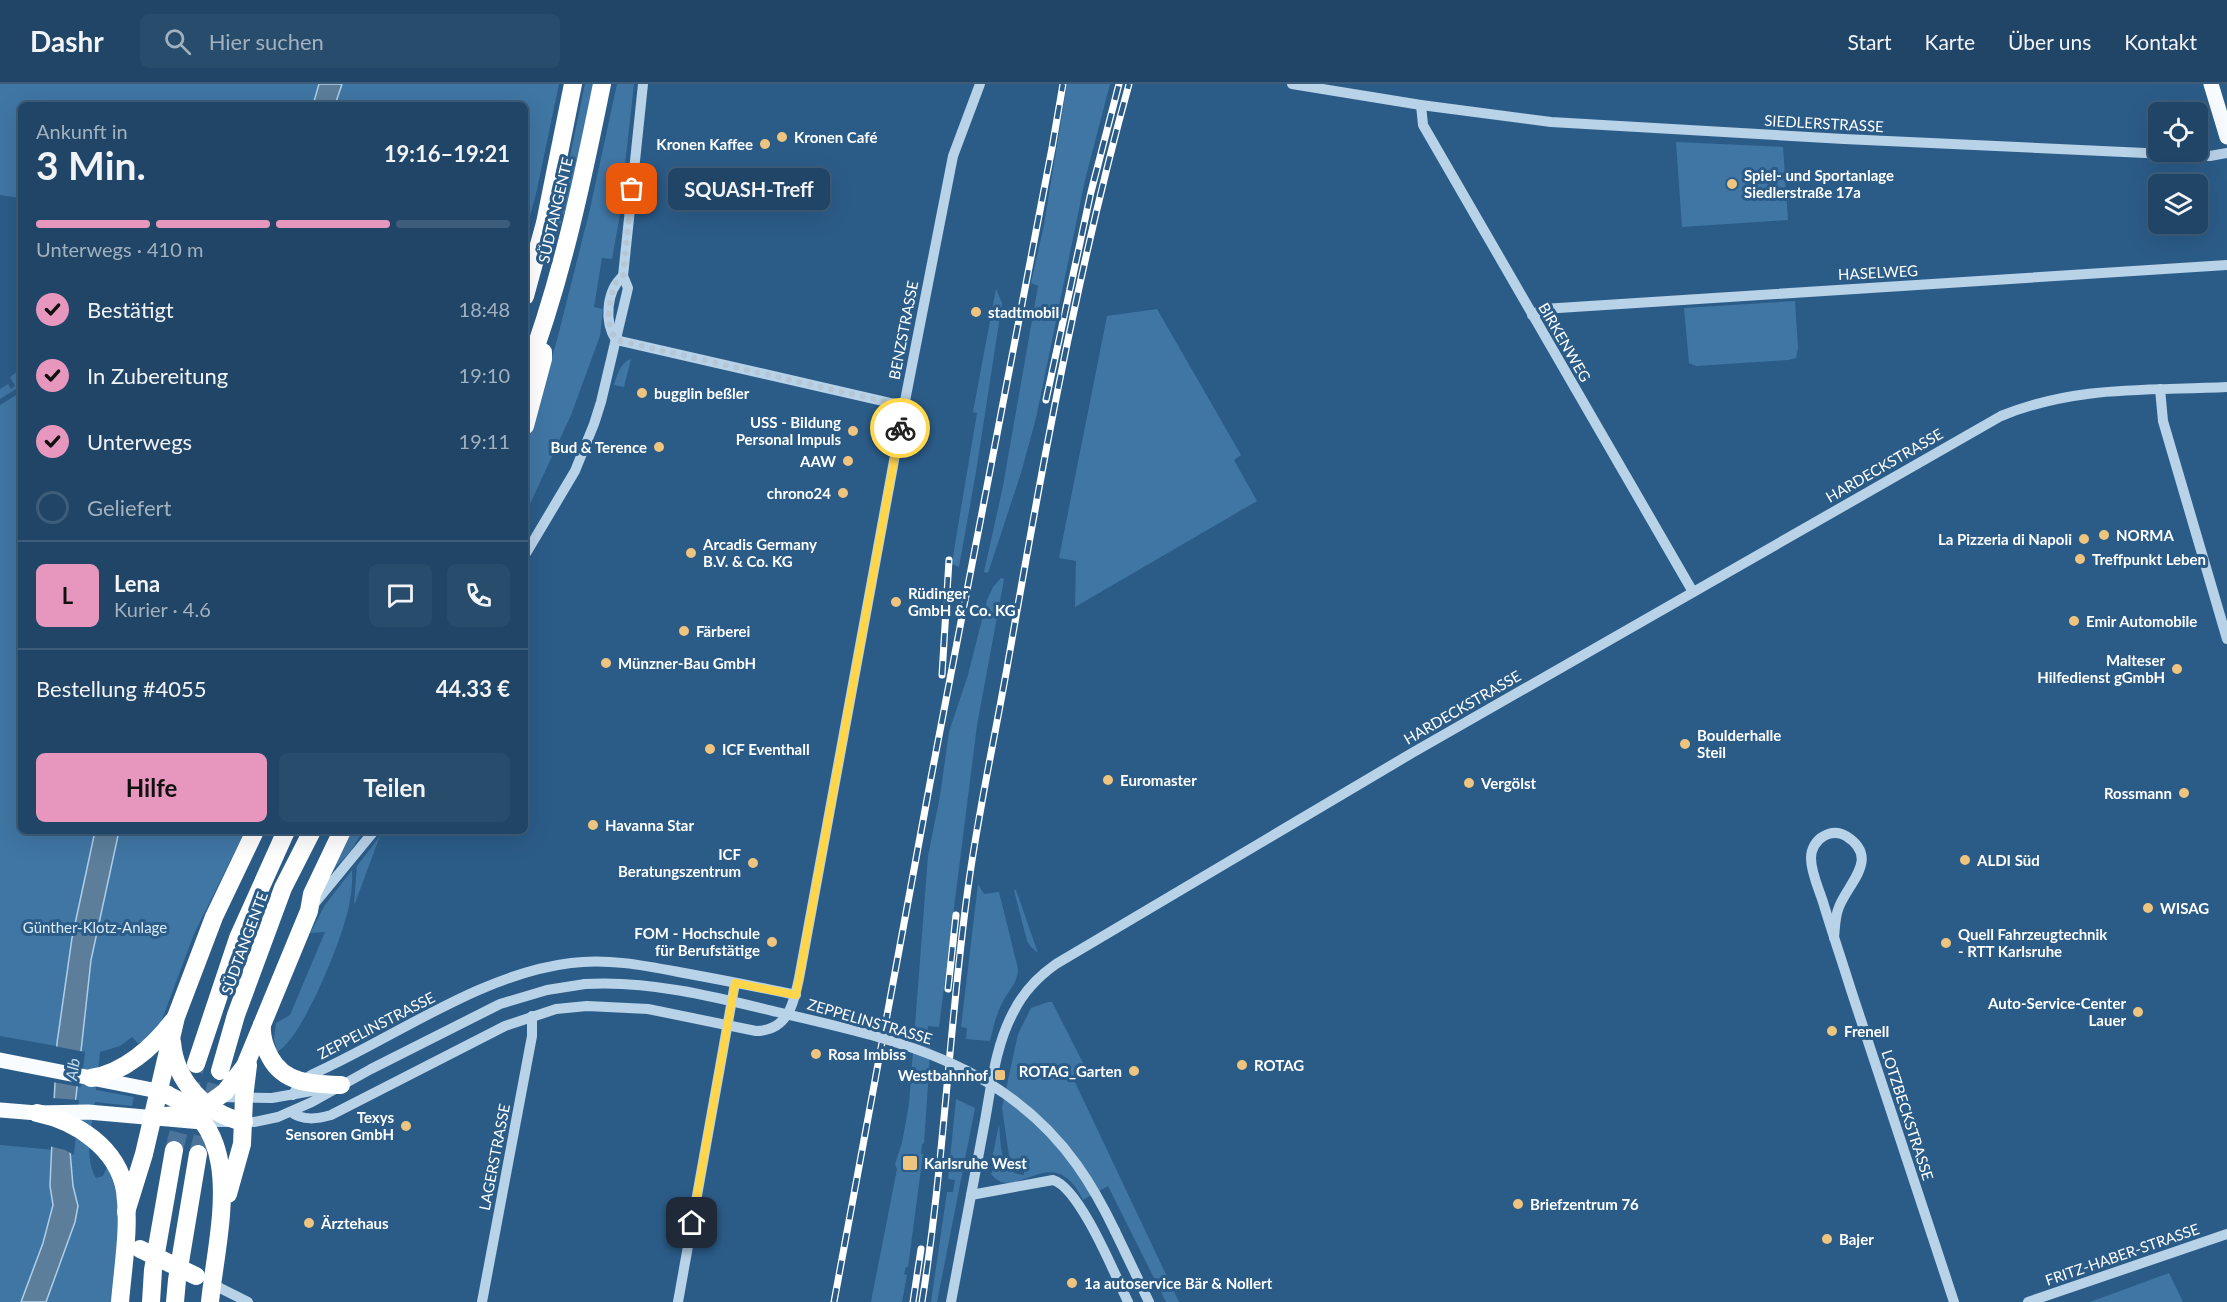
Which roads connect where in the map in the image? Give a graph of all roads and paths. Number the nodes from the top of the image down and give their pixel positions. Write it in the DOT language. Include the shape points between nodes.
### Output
graph roads {
  1 [pos="573,84"];
  2 [pos="602,84"];
  3 [pos="643,84"];
  4 [pos="980,84"];
  5 [pos="1292,84"];
  6 [pos="2211,84"];
  7 [pos="1420,105"];
  8 [pos="2227,137"];
  9 [pos="2227,153"];
  10 [pos="2227,265"];
  11 [pos="528,285"];
  12 [pos="1532,315"];
  13 [pos="542,326"];
  14 [pos="616,340"];
  15 [pos="528,368"];
  16 [pos="2227,387"];
  17 [pos="2160,389"];
  18 [pos="904,406"];
  19 [pos="528,415"];
  20 [pos="528,550"];
  21 [pos="1693,592"];
  22 [pos="2227,639"];
  23 [pos="254,834"];
  24 [pos="285,834"];
  25 [pos="310,834"];
  26 [pos="341,834"];
  27 [pos="372,834"];
  28 [pos="309,911"];
  29 [pos="1834,938"];
  30 [pos="735,983"];
  31 [pos="796,995"];
  32 [pos="531,1016"];
  33 [pos="262,1021"];
  34 [pos="174,1024"];
  35 [pos="728,1025"];
  36 [pos="250,1054"];
  37 [pos="1,1060"];
  38 [pos="196,1064"];
  39 [pos="219,1071"];
  40 [pos="91,1078"];
  41 [pos="341,1085"];
  42 [pos="297,1088"];
  43 [pos="159,1092"];
  44 [pos="244,1098"];
  45 [pos="203,1106"];
  46 [pos="0,1110"];
  47 [pos="291,1112"];
  48 [pos="37,1113"];
  49 [pos="153,1118"];
  50 [pos="176,1120"];
  51 [pos="244,1122"];
  52 [pos="174,1150"];
  53 [pos="144,1154"];
  54 [pos="198,1154"];
  55 [pos="972,1195"];
  56 [pos="126,1212"];
  57 [pos="222,1213"];
  58 [pos="2227,1234"];
  59 [pos="133,1247"];
  60 [pos="206,1288"];
  61 [pos="1149,1300"];
  62 [pos="120,1302"];
  63 [pos="151,1302"];
  64 [pos="175,1302"];
  65 [pos="248,1302"];
  66 [pos="482,1302"];
  67 [pos="678,1302"];
  68 [pos="951,1302"];
  69 [pos="1128,1302"];
  70 [pos="1954,1302"];
  71 [pos="2028,1302"];
  1 -- 11 [label="highway, SÜDTANGENTE" via="545,223"];
  2 -- 13 [label="highway, SÜDTANGENTE" via="572,226"];
  3 -- 14 [label="street" via="623,276 614,284 608,321"];
  4 -- 18 [label="street, BENZSTRASSE" via="953,156"];
  5 -- 7 [label="street, SIEDLERSTRASSE"];
  6 -- 8 [label="main road"];
  7 -- 9 [label="street, SIEDLERSTRASSE" via="1551,123 1613,127 2210,156"];
  7 -- 12 [label="street, BIRKENWEG" via="1423,125"];
  10 -- 12 [label="street, HASELWEG" via="1543,309"];
  12 -- 21 [label="street, BIRKENWEG"];
  13 -- 15 [label="highway, SÜDTANGENTE"];
  13 -- 19 [label="highway" via="543,359"];
  14 -- 18 [label="street"];
  14 -- 20 [label="street" via="601,402 583,452"];
  16 -- 17 [label="street, HARDECKSTRASSE"];
  17 -- 21 [label="street, HARDECKSTRASSE" via="2061,396 2001,416"];
  17 -- 22 [label="street" via="2163,421"];
  18 -- 31 [label="street, BENZSTRASSE"];
  21 -- 55 [label="street, HARDECKSTRASSE" via="1229,860 1042,974 1024,994 1004,1036"];
  23 -- 34 [label="highway" via="214,917"];
  24 -- 38 [label="highway, SÜDTANGENTE" via="238,938"];
  25 -- 39 [label="highway, SÜDTANGENTE" via="283,888"];
  26 -- 28 [label="highway" via="312,894"];
  27 -- 28 [label="street"];
  28 -- 33 [label="highway"];
  29 -- 29 [label="street, LOTZBECKSTRASSE" via="1840,904 1859,872 1861,856 1850,838 1833,833 1818,841 1811,860"];
  29 -- 70 [label="street, LOTZBECKSTRASSE"];
  30 -- 31 [label="street, ZEPPELINSTRASSE"];
  30 -- 35 [label="street"];
  30 -- 42 [label="street, ZEPPELINSTRASSE" via="618,962 552,966 464,997"];
  31 -- 35 [label="street, BENZSTRASSE" via="788,1017 772,1028 756,1031"];
  32 -- 35 [label="street, ZEPPELINSTRASSE" via="556,1009 616,1006"];
  32 -- 47 [label="street, ZEPPELINSTRASSE" via="479,1038 339,1111 315,1119"];
  32 -- 66 [label="street, LAGERSTRASSE" via="532,1036"];
  33 -- 36 [label="highway"];
  33 -- 42 [label="highway" via="262,1041 272,1061"];
  34 -- 40 [label="highway" via="140,1054 113,1071"];
  34 -- 43 [label="highway"];
  34 -- 45 [label="highway" via="175,1061"];
  35 -- 67 [label="street"];
  36 -- 44 [label="highway"];
  36 -- 45 [label="highway" via="239,1077"];
  37 -- 40 [label="main road"];
  40 -- 43 [label="main road"];
  41 -- 42 [label="highway"];
  41 -- 47 [label="street, ZEPPELINSTRASSE"];
  41 -- 61 [label="street, ZEPPELINSTRASSE, bridge" via="513,999 585,984 668,990 871,1034 965,1069 1001,1091 1040,1123 1064,1148 1101,1203"];
  42 -- 44 [label="street, ZEPPELINSTRASSE"];
  43 -- 45 [label="highway"];
  43 -- 49 [label="highway"];
  44 -- 45 [label="highway"];
  44 -- 51 [label="highway"];
  45 -- 49 [label="highway"];
  45 -- 50 [label="highway"];
  45 -- 51 [label="highway"];
  45 -- 57 [label="highway" via="221,1164"];
  46 -- 48 [label="main road"];
  47 -- 51 [label="street, ZEPPELINSTRASSE"];
  48 -- 49 [label="main road" via="88,1112"];
  48 -- 56 [label="highway" via="68,1122 102,1148 118,1170"];
  49 -- 50 [label="main road"];
  49 -- 53 [label="highway"];
  50 -- 53 [label="highway"];
  51 -- 57 [label="highway" via="241,1152"];
  52 -- 63 [label="highway"];
  53 -- 56 [label="highway"];
  54 -- 64 [label="highway"];
  55 -- 68 [label="street, HARDECKSTRASSE"];
  55 -- 69 [label="street" via="1053,1180 1064,1185 1092,1226"];
  56 -- 59 [label="highway"];
  57 -- 60 [label="highway"];
  58 -- 71 [label="street, FRITZ-HABER-STRASSE"];
  59 -- 60 [label="highway, bridge"];
  59 -- 62 [label="highway"];
  60 -- 65 [label="street"];
}
